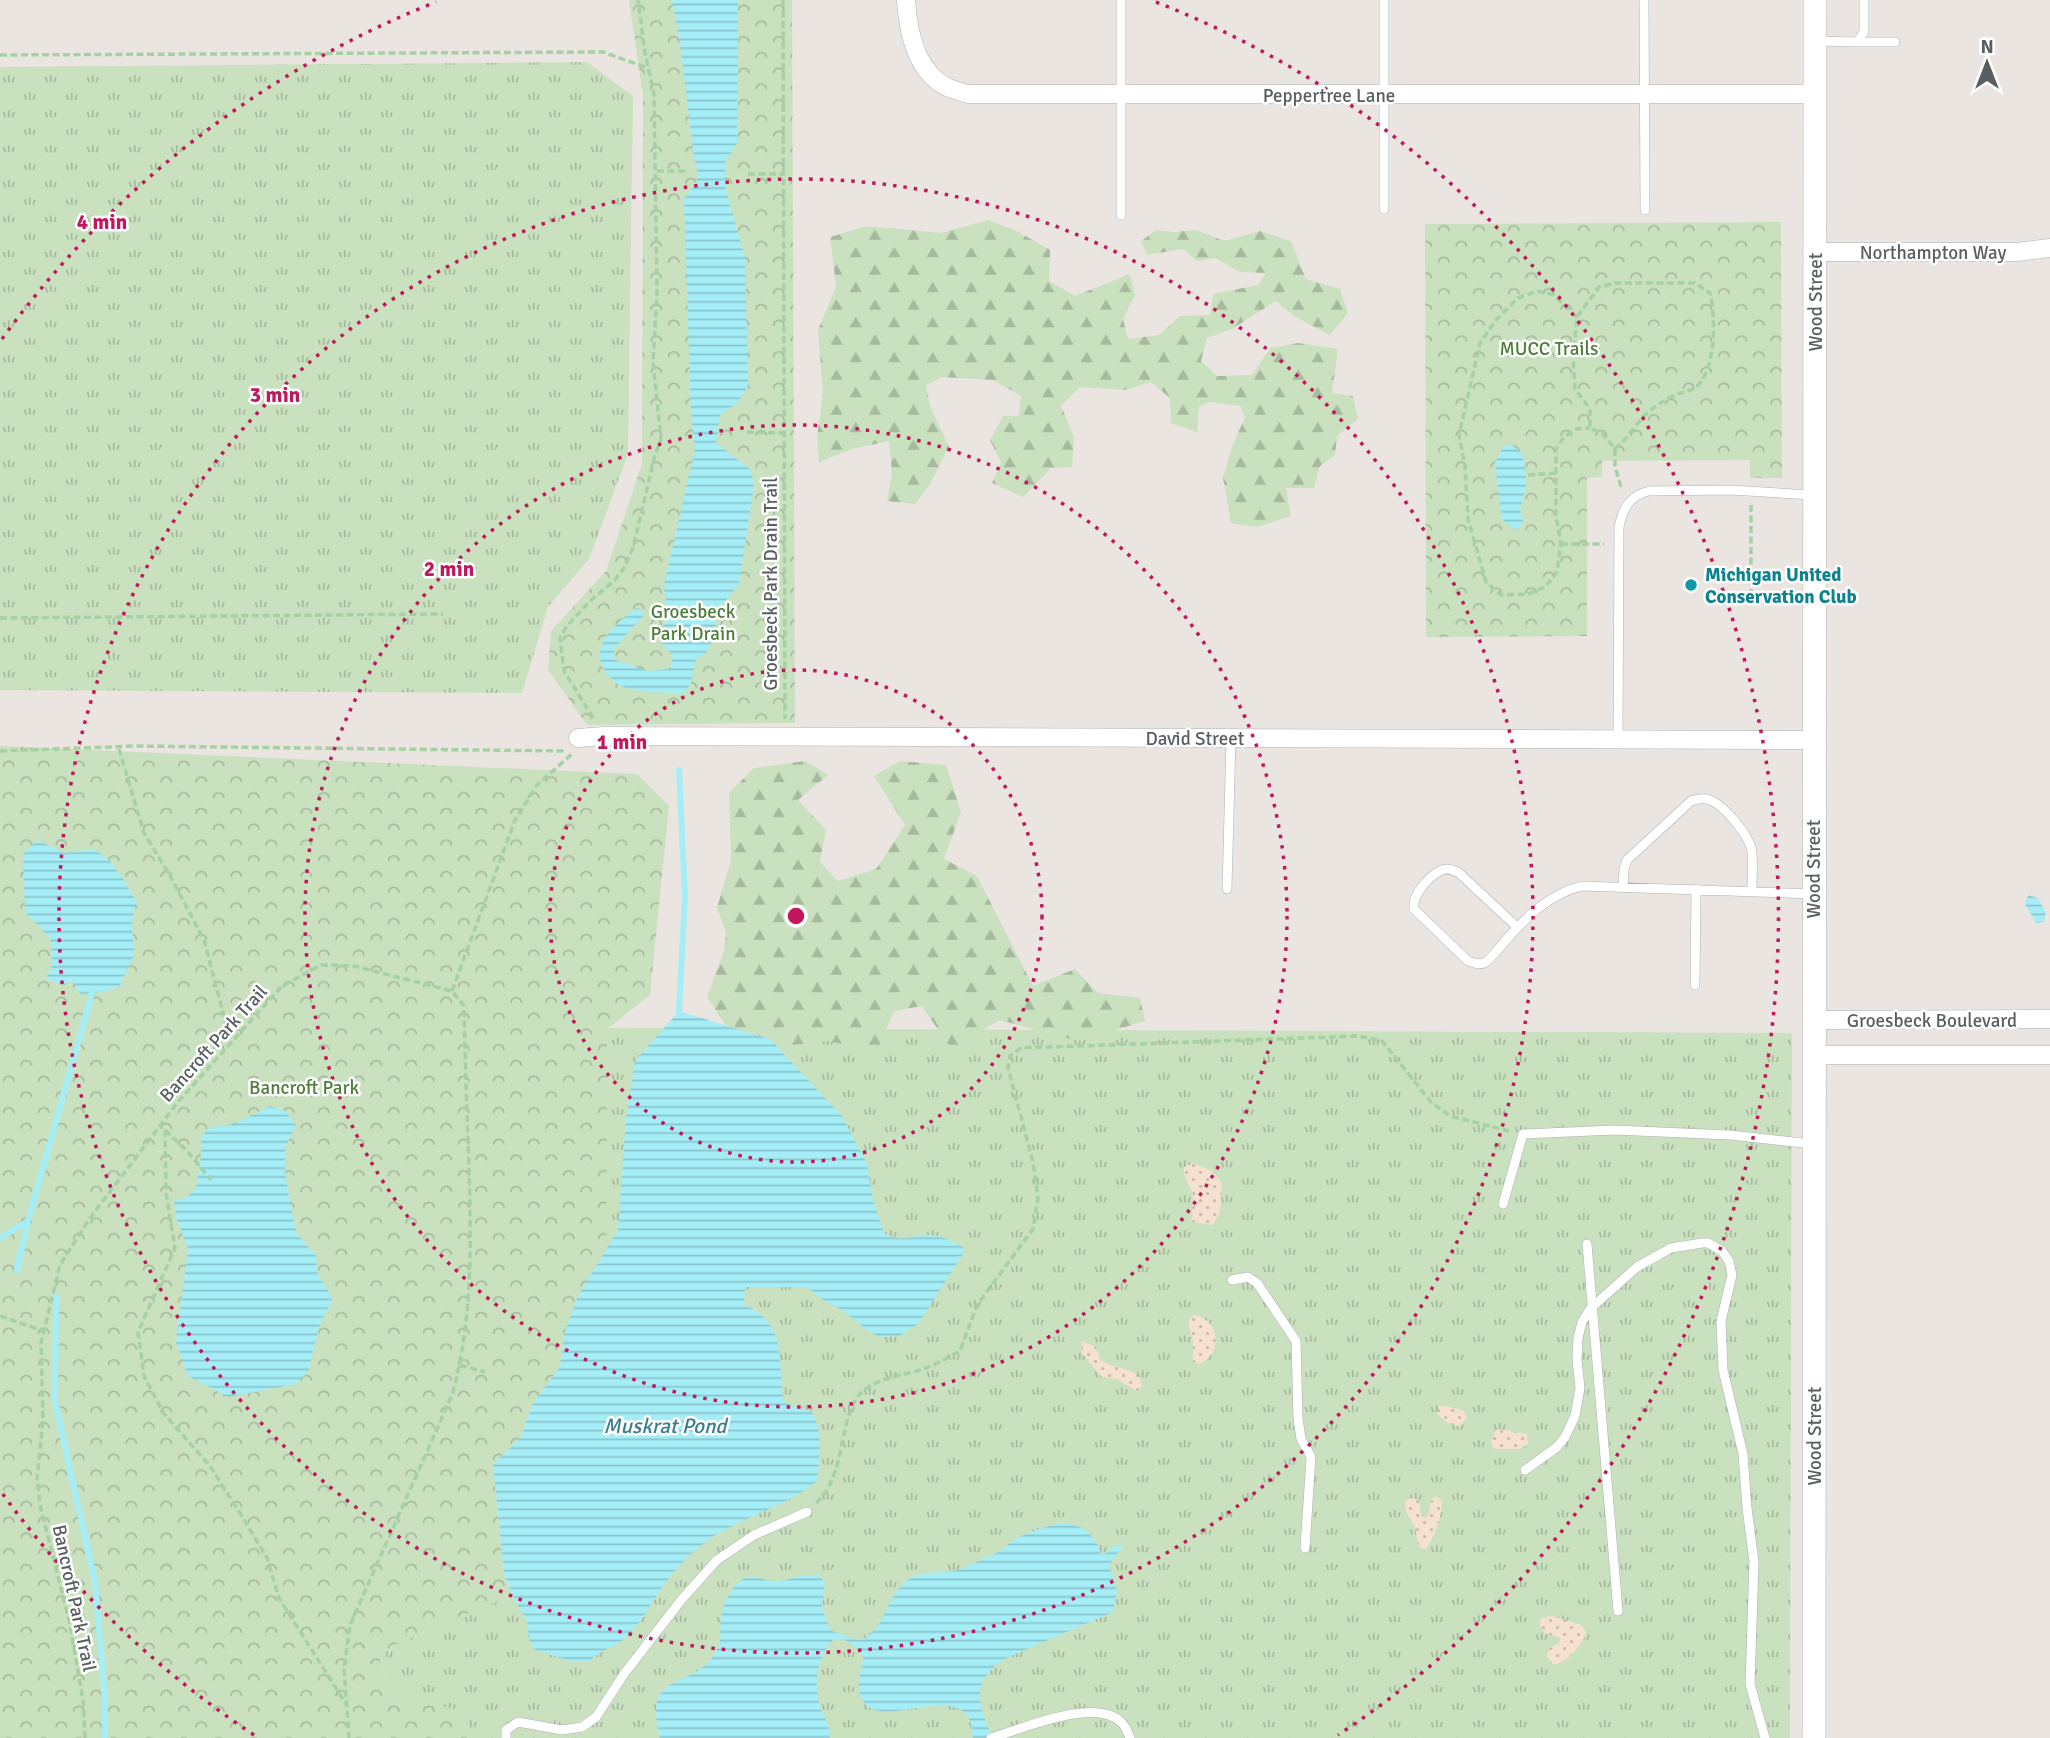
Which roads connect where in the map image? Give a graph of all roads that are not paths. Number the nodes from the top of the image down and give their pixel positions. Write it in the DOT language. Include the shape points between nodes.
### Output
graph roads {
  1 [pos="906,0"];
  2 [pos="1121,0"];
  3 [pos="1384,0"];
  4 [pos="1644,0"];
  5 [pos="1815,0"];
  6 [pos="1864,0"];
  7 [pos="1814,41"];
  8 [pos="1857,42"];
  9 [pos="1895,42"];
  10 [pos="1645,94"];
  11 [pos="1814,94"];
  12 [pos="1384,95"];
  13 [pos="1121,96"];
  14 [pos="1384,209"];
  15 [pos="1645,211"];
  16 [pos="1121,215"];
  17 [pos="2050,248"];
  18 [pos="1815,252"];
  19 [pos="1814,495"];
  20 [pos="1231,738"];
  21 [pos="1618,739"];
  22 [pos="1813,740"];
  23 [pos="576,745"];
  24 [pos="1623,888"];
  25 [pos="1227,889"];
  26 [pos="1696,889"];
  27 [pos="1752,891"];
  28 [pos="1813,894"];
  29 [pos="1517,928"];
  30 [pos="1695,985"];
  31 [pos="2050,1019"];
  32 [pos="1814,1020"];
  33 [pos="1815,1055"];
  34 [pos="2050,1055"];
  35 [pos="1814,1144"];
  36 [pos="1503,1204"];
  37 [pos="1587,1244"];
  38 [pos="1233,1280"];
  39 [pos="1592,1306"];
  40 [pos="1525,1470"];
  41 [pos="807,1511"];
  42 [pos="1305,1548"];
  43 [pos="1618,1611"];
  44 [pos="995,1737"];
  45 [pos="506,1738"];
  46 [pos="1130,1738"];
  47 [pos="1765,1738"];
  48 [pos="1814,1738"];
  1 -- 13 [label="street, Peppertree Lane" via="918,57 947,87 995,96"];
  2 -- 13 [label="lane"];
  3 -- 12 [label="lane"];
  4 -- 10 [label="lane"];
  5 -- 7 [label="street, Wood Street"];
  6 -- 8 [label="lane" via="1864,32"];
  7 -- 8 [label="lane"];
  7 -- 11 [label="street, Wood Street"];
  8 -- 9 [label="lane"];
  10 -- 11 [label="street, Peppertree Lane"];
  10 -- 12 [label="street, Peppertree Lane"];
  10 -- 15 [label="lane"];
  11 -- 18 [label="street, Wood Street"];
  12 -- 13 [label="street, Peppertree Lane"];
  12 -- 14 [label="lane"];
  13 -- 16 [label="lane"];
  17 -- 18 [label="street, Northampton Way"];
  18 -- 19 [label="street, Wood Street"];
  19 -- 21 [label="lane" via="1649,491 1626,504 1619,527"];
  19 -- 22 [label="street, Wood Street"];
  20 -- 21 [label="street, David Street"];
  20 -- 23 [label="street, David Street" via="604,736"];
  20 -- 25 [label="lane"];
  21 -- 22 [label="street, David Street"];
  22 -- 28 [label="street, Wood Street"];
  24 -- 26 [label="lane"];
  24 -- 27 [label="lane" via="1628,860 1691,801 1700,798 1719,805 1746,836 1752,851"];
  24 -- 29 [label="lane" via="1581,886 1565,891 1546,901"];
  26 -- 27 [label="lane"];
  26 -- 30 [label="lane"];
  27 -- 28 [label="lane"];
  28 -- 32 [label="street, Wood Street"];
  29 -- 29 [label="lane" via="1486,962 1476,964 1414,909 1415,895 1440,871 1458,872"];
  31 -- 32 [label="street, Groesbeck Boulevard"];
  32 -- 33 [label="street, Wood Street"];
  33 -- 34 [label="street, Groesbeck Boulevard"];
  33 -- 35 [label="street, Wood Street"];
  35 -- 36 [label="lane" via="1614,1130 1523,1134"];
  35 -- 48 [label="street, Wood Street"];
  37 -- 39 [label="lane"];
  38 -- 42 [label="lane" via="1248,1277 1257,1283 1296,1340 1298,1418 1301,1439 1311,1457"];
  39 -- 40 [label="lane" via="1578,1338 1580,1388 1575,1416 1557,1447"];
  39 -- 43 [label="lane"];
  39 -- 47 [label="lane" via="1637,1267 1679,1245 1708,1243 1729,1261 1732,1275 1721,1321 1721,1345 1744,1463 1754,1562 1750,1684"];
  41 -- 45 [label="lane" via="754,1535 717,1560 624,1674 596,1717 582,1727 562,1730 518,1722 506,1730"];
  44 -- 46 [label="lane" via="1063,1716 1098,1713 1121,1722"];
}
